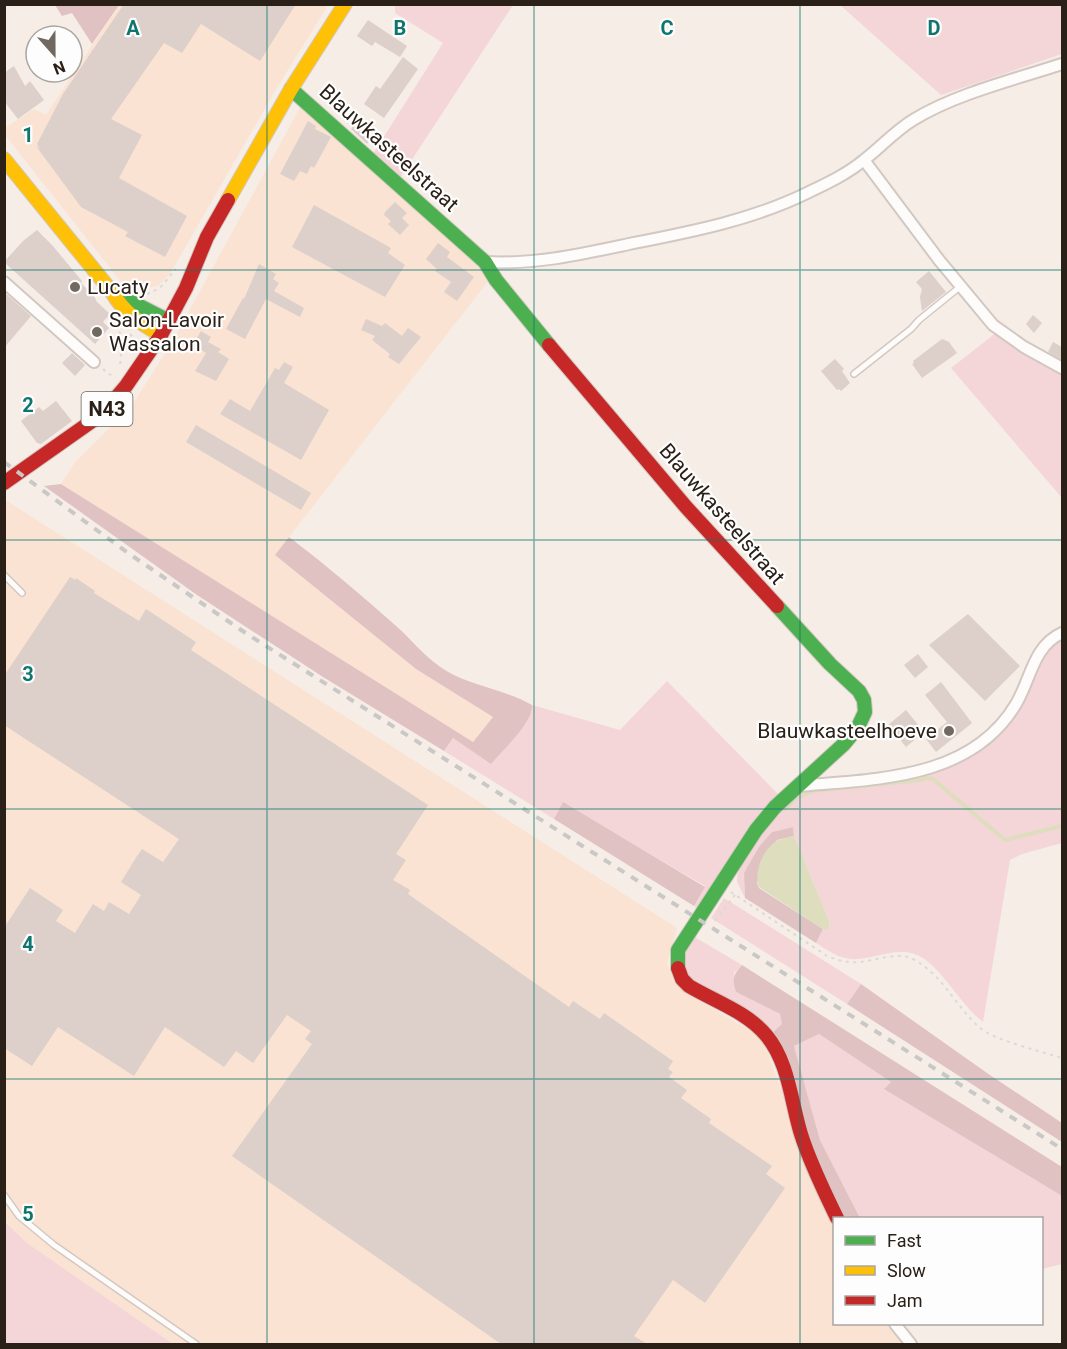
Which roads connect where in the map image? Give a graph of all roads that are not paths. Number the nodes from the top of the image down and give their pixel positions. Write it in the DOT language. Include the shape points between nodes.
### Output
graph roads {
  1 [pos="345,4"];
  2 [pos="1062,64"];
  3 [pos="291,89"];
  4 [pos="4,159"];
  5 [pos="864,160"];
  6 [pos="485,262"];
  7 [pos="4,282"];
  8 [pos="961,286"];
  9 [pos="112,292"];
  10 [pos="169,321"];
  11 [pos="161,335"];
  12 [pos="93,363"];
  13 [pos="1062,368"];
  14 [pos="854,374"];
  15 [pos="4,483"];
  16 [pos="4,574"];
  17 [pos="22,593"];
  18 [pos="1062,633"];
  19 [pos="798,786"];
  20 [pos="4,1196"];
  21 [pos="837,1217"];
  22 [pos="897,1325"];
  23 [pos="196,1344"];
  24 [pos="911,1344"];
  1 -- 3 [label="street, N43"];
  2 -- 5 [label="street" via="932,109 891,135"];
  3 -- 6 [label="street, Blauwkasteelstraat"];
  3 -- 10 [label="street, N43" via="207,237"];
  4 -- 9 [label="street"];
  5 -- 6 [label="street" via="806,194 739,219 556,258 514,264"];
  5 -- 8 [label="street"];
  6 -- 19 [label="street, Blauwkasteelstraat" via="686,507 859,691 865,712 858,727"];
  7 -- 12 [label="street"];
  8 -- 13 [label="street" via="993,325"];
  8 -- 14 [label="lane"];
  9 -- 10 [label="street"];
  9 -- 11 [label="street" via="128,315"];
  10 -- 11 [label="street, N43"];
  11 -- 15 [label="street, N43" via="102,414"];
  16 -- 17 [label="lane"];
  18 -- 19 [label="street" via="1038,655 1017,703 1000,726 963,753 914,773"];
  19 -- 21 [label="street, Blauwkasteelstraat" via="756,830 676,957 682,979 689,986 768,1036 781,1064 812,1163"];
  20 -- 23 [label="lane" via="19,1216 54,1245"];
  22 -- 24 [label="street"];
}
